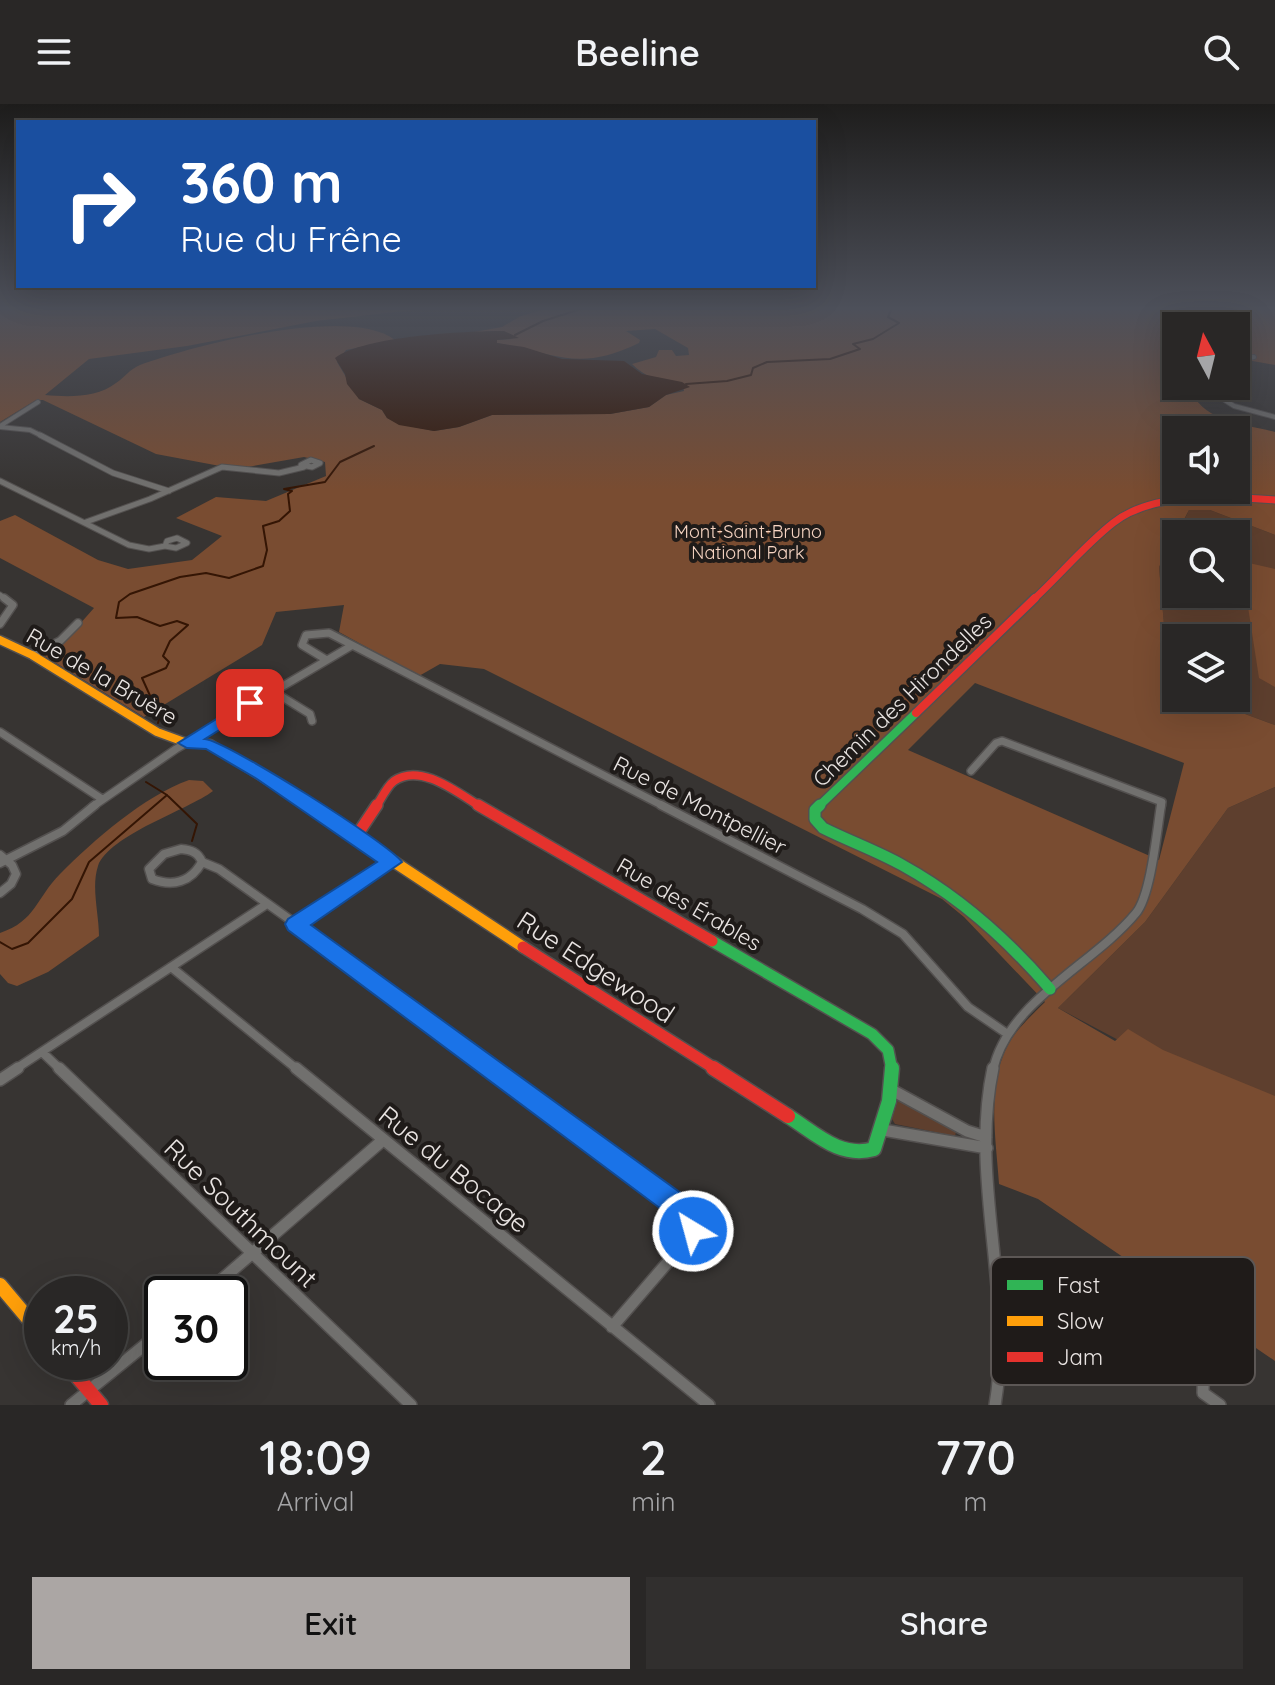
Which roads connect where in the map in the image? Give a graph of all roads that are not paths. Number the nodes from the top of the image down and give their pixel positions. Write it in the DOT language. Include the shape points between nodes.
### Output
graph roads {
  1 [pos="1223,400"];
  2 [pos="38,402"];
  3 [pos="1274,416"];
  4 [pos="0,427"];
  5 [pos="304,467"];
  6 [pos="0,481"];
  7 [pos="169,491"];
  8 [pos="1275,500"];
  9 [pos="86,522"];
  10 [pos="165,546"];
  11 [pos="0,595"];
  12 [pos="78,623"];
  13 [pos="0,624"];
  14 [pos="0,640"];
  15 [pos="351,646"];
  16 [pos="32,655"];
  17 [pos="325,659"];
  18 [pos="271,690"];
  19 [pos="312,721"];
  20 [pos="0,732"];
  21 [pos="187,743"];
  22 [pos="971,771"];
  23 [pos="102,799"];
  24 [pos="355,838"];
  25 [pos="2,860"];
  26 [pos="202,862"];
  27 [pos="391,862"];
  28 [pos="0,893"];
  29 [pos="267,904"];
  30 [pos="296,924"];
  31 [pos="171,967"];
  32 [pos="1050,989"];
  33 [pos="1006,1033"];
  34 [pos="42,1052"];
  35 [pos="0,1080"];
  36 [pos="890,1089"];
  37 [pos="883,1130"];
  38 [pos="383,1140"];
  39 [pos="987,1143"];
  40 [pos="252,1254"];
  41 [pos="996,1257"];
  42 [pos="226,1276"];
  43 [pos="0,1285"];
  44 [pos="24,1314"];
  45 [pos="612,1327"];
  46 [pos="144,1346"];
  47 [pos="81,1380"];
  48 [pos="997,1385"];
  49 [pos="1203,1385"];
  50 [pos="90,1391"];
  51 [pos="71,1405"];
  52 [pos="101,1405"];
  53 [pos="411,1405"];
  54 [pos="709,1405"];
  55 [pos="995,1405"];
  56 [pos="1220,1405"];
  1 -- 3 [label="street"];
  2 -- 4 [label="street"];
  4 -- 7 [label="street" via="30,430 113,473"];
  5 -- 7 [label="street" via="277,473 224,467"];
  6 -- 9 [label="street"];
  7 -- 9 [label="street"];
  8 -- 32 [label="street, Chemin des Hirondelles" via="1184,499 1144,507 1115,521 815,810 823,828 920,875 974,912"];
  9 -- 10 [label="street" via="136,547"];
  11 -- 13 [label="street" via="13,605"];
  12 -- 16 [label="street" via="60,641"];
  14 -- 16 [label="street, Rue de la Bruère"];
  15 -- 17 [label="street"];
  15 -- 17 [label="street, Rue de Montpellier" via="329,633 306,635 302,645"];
  15 -- 33 [label="street, Rue de Montpellier" via="882,920 919,949 968,1007"];
  16 -- 21 [label="street, Rue de la Bruère" via="157,732"];
  17 -- 18 [label="street"];
  18 -- 19 [label="street" via="310,714"];
  18 -- 21 [label="street"];
  20 -- 23 [label="street"];
  21 -- 23 [label="street"];
  21 -- 24 [label="street, Rue Edgewood" via="210,744"];
  22 -- 32 [label="street" via="1002,741 1162,802 1138,911"];
  23 -- 25 [label="street" via="63,831"];
  24 -- 27 [label="street, Rue Edgewood"];
  24 -- 36 [label="street, Rue des Érables" via="393,781 430,777 876,1036 892,1059"];
  25 -- 28 [label="street" via="16,876"];
  26 -- 26 [label="street" via="196,852 172,850 156,858 149,874 157,882 181,881"];
  26 -- 29 [label="street"];
  27 -- 30 [label="street"];
  27 -- 37 [label="street, Rue Edgewood" via="846,1152 871,1151"];
  29 -- 30 [label="street"];
  29 -- 31 [label="street"];
  30 -- 45 [label="street" via="692,1218 692,1234"];
  31 -- 34 [label="street"];
  31 -- 38 [label="street, Rue du Bocage"];
  32 -- 33 [label="street"];
  33 -- 39 [label="street" via="989,1080"];
  34 -- 35 [label="street"];
  34 -- 40 [label="street, Rue Southmount"];
  36 -- 37 [label="street, Rue des Érables"];
  36 -- 39 [label="street"];
  37 -- 39 [label="street"];
  38 -- 40 [label="street"];
  38 -- 45 [label="street, Rue du Bocage"];
  39 -- 41 [label="street"];
  40 -- 42 [label="street"];
  40 -- 53 [label="street, Rue Southmount"];
  43 -- 44 [label="street"];
  45 -- 54 [label="street, Rue du Bocage"];
  46 -- 50 [label="street"];
  47 -- 50 [label="street"];
  48 -- 55 [label="street"];
  49 -- 56 [label="street" via="1203,1393"];
  50 -- 51 [label="street"];
  50 -- 52 [label="street"];
}
